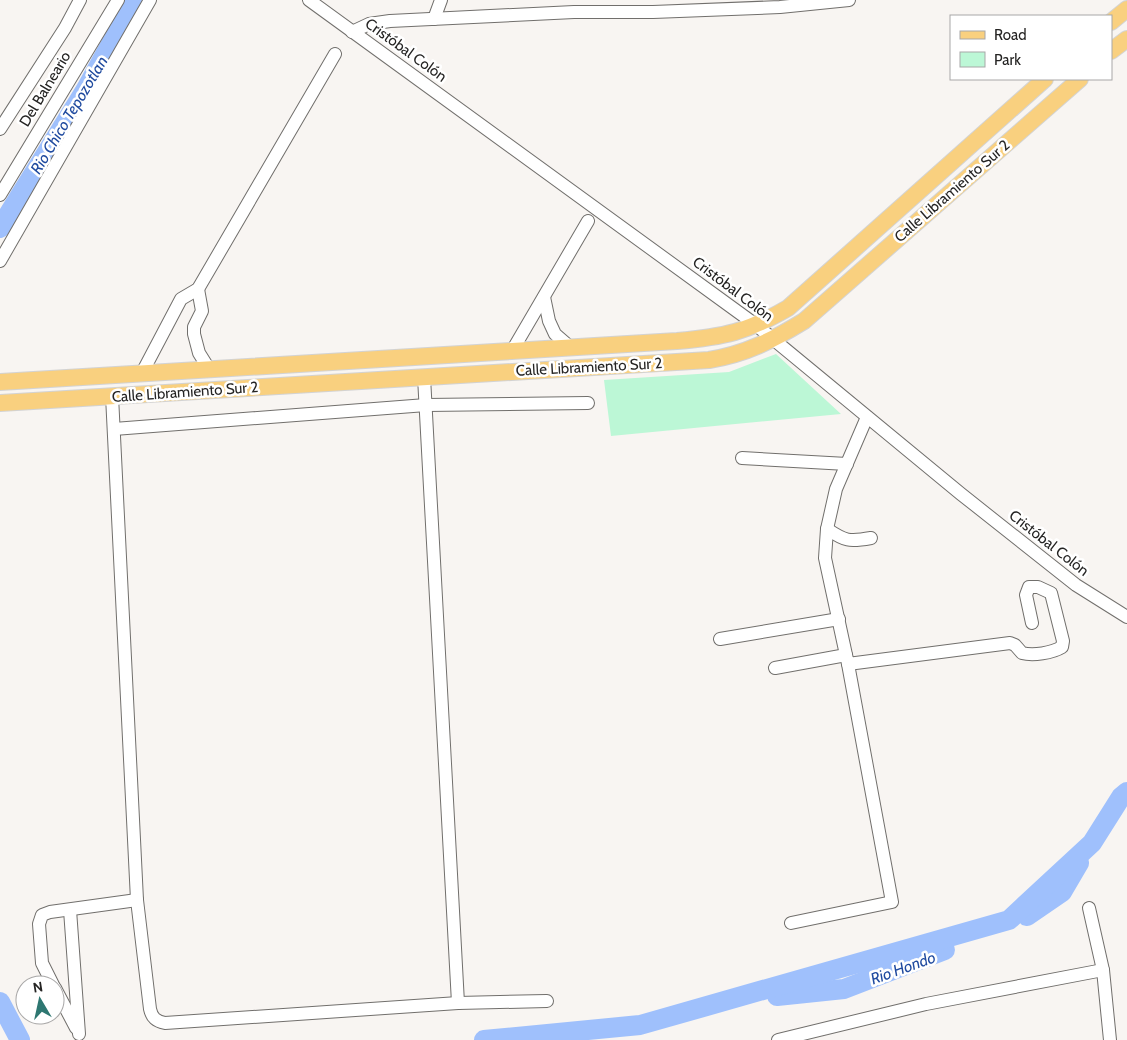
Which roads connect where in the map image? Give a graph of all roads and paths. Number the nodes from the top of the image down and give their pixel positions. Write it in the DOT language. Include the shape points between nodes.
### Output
graph roads {
  1 [pos="80,0"];
  2 [pos="118,0"];
  3 [pos="150,0"];
  4 [pos="309,0"];
  5 [pos="441,0"];
  6 [pos="849,0"];
  7 [pos="780,4"];
  8 [pos="574,6"];
  9 [pos="653,6"];
  10 [pos="1127,9"];
  11 [pos="434,20"];
  12 [pos="1112,21"];
  13 [pos="352,32"];
  14 [pos="1127,39"];
  15 [pos="1112,50"];
  16 [pos="335,54"];
  17 [pos="1044,80"];
  18 [pos="1079,80"];
  19 [pos="1,127"];
  20 [pos="969,144"];
  21 [pos="987,160"];
  22 [pos="0,195"];
  23 [pos="588,221"];
  24 [pos="0,261"];
  25 [pos="198,289"];
  26 [pos="544,297"];
  27 [pos="756,325"];
  28 [pos="773,340"];
  29 [pos="611,345"];
  30 [pos="570,347"];
  31 [pos="512,351"];
  32 [pos="423,356"];
  33 [pos="613,366"];
  34 [pos="208,370"];
  35 [pos="142,373"];
  36 [pos="110,376"];
  37 [pos="424,377"];
  38 [pos="0,382"];
  39 [pos="143,394"];
  40 [pos="112,396"];
  41 [pos="0,403"];
  42 [pos="588,403"];
  43 [pos="426,405"];
  44 [pos="867,417"];
  45 [pos="114,429"];
  46 [pos="742,458"];
  47 [pos="847,464"];
  48 [pos="827,529"];
  49 [pos="871,538"];
  50 [pos="1127,617"];
  51 [pos="839,620"];
  52 [pos="1032,623"];
  53 [pos="720,639"];
  54 [pos="847,659"];
  55 [pos="775,668"];
  56 [pos="137,900"];
  57 [pos="1089,908"];
  58 [pos="70,910"];
  59 [pos="791,923"];
  60 [pos="1103,970"];
  61 [pos="48,975"];
  62 [pos="547,1001"];
  63 [pos="458,1003"];
  64 [pos="65,1008"];
  65 [pos="80,1037"];
  66 [pos="778,1040"];
  67 [pos="1110,1040"];
  1 -- 19 [label="street"];
  2 -- 22 [label="street, Del Balneario"];
  3 -- 24 [label="street"];
  4 -- 13 [label="street, Cristóbal Colón"];
  5 -- 11 [label="street"];
  6 -- 7 [label="street"];
  7 -- 9 [label="street"];
  8 -- 9 [label="street"];
  8 -- 11 [label="street"];
  10 -- 12 [label="main road"];
  11 -- 13 [label="street" via="369,24"];
  13 -- 27 [label="street, Cristóbal Colón"];
  14 -- 15 [label="main road"];
  16 -- 25 [label="street"];
  17 -- 20 [label="main road, Calle Libramiento Sur 2"];
  18 -- 21 [label="main road, Calle Libramiento Sur 2"];
  20 -- 21 [label="main road"];
  20 -- 27 [label="main road, Calle Libramiento Sur 2" via="788,308"];
  21 -- 28 [label="main road, Calle Libramiento Sur 2" via="804,321"];
  23 -- 26 [label="street"];
  25 -- 34 [label="street" via="202,311 194,334"];
  25 -- 35 [label="street" via="181,300"];
  26 -- 30 [label="street" via="555,334"];
  26 -- 31 [label="street"];
  27 -- 28 [label="street, Cristóbal Colón"];
  27 -- 29 [label="main road, Calle Libramiento Sur 2" via="718,336"];
  28 -- 33 [label="main road, Calle Libramiento Sur 2" via="709,360"];
  28 -- 44 [label="street, Cristóbal Colón"];
  29 -- 30 [label="main road, Calle Libramiento Sur 2"];
  29 -- 33 [label="main road"];
  30 -- 31 [label="main road, Calle Libramiento Sur 2"];
  31 -- 32 [label="main road, Calle Libramiento Sur 2"];
  32 -- 34 [label="main road, Calle Libramiento Sur 2"];
  32 -- 37 [label="main road"];
  33 -- 37 [label="main road, Calle Libramiento Sur 2"];
  34 -- 35 [label="main road, Calle Libramiento Sur 2"];
  35 -- 36 [label="main road, Calle Libramiento Sur 2"];
  35 -- 39 [label="main road"];
  36 -- 38 [label="main road, Calle Libramiento Sur 2"];
  36 -- 40 [label="main road"];
  37 -- 39 [label="main road, Calle Libramiento Sur 2"];
  37 -- 43 [label="street"];
  39 -- 40 [label="main road, Calle Libramiento Sur 2"];
  40 -- 41 [label="main road, Calle Libramiento Sur 2"];
  40 -- 45 [label="street"];
  42 -- 43 [label="street"];
  43 -- 45 [label="street"];
  43 -- 63 [label="street"];
  44 -- 47 [label="street"];
  44 -- 50 [label="street, Cristóbal Colón" via="1076,585"];
  45 -- 56 [label="street"];
  46 -- 47 [label="street"];
  47 -- 48 [label="street" via="836,489"];
  48 -- 49 [label="street" via="843,539"];
  48 -- 51 [label="street" via="825,558"];
  51 -- 53 [label="street"];
  51 -- 54 [label="street"];
  52 -- 54 [label="street" via="1026,595 1029,587 1038,587 1050,593 1062,647 1056,651 1028,655 1010,643"];
  54 -- 55 [label="street"];
  54 -- 59 [label="street" via="892,902"];
  56 -- 58 [label="street"];
  56 -- 63 [label="street" via="150,1009 158,1021"];
  57 -- 60 [label="street"];
  58 -- 61 [label="street" via="42,915 39,924 42,963"];
  58 -- 65 [label="street"];
  60 -- 66 [label="street" via="926,1004"];
  60 -- 67 [label="street"];
  62 -- 63 [label="street"];
  64 -- 65 [label="street"];
}
